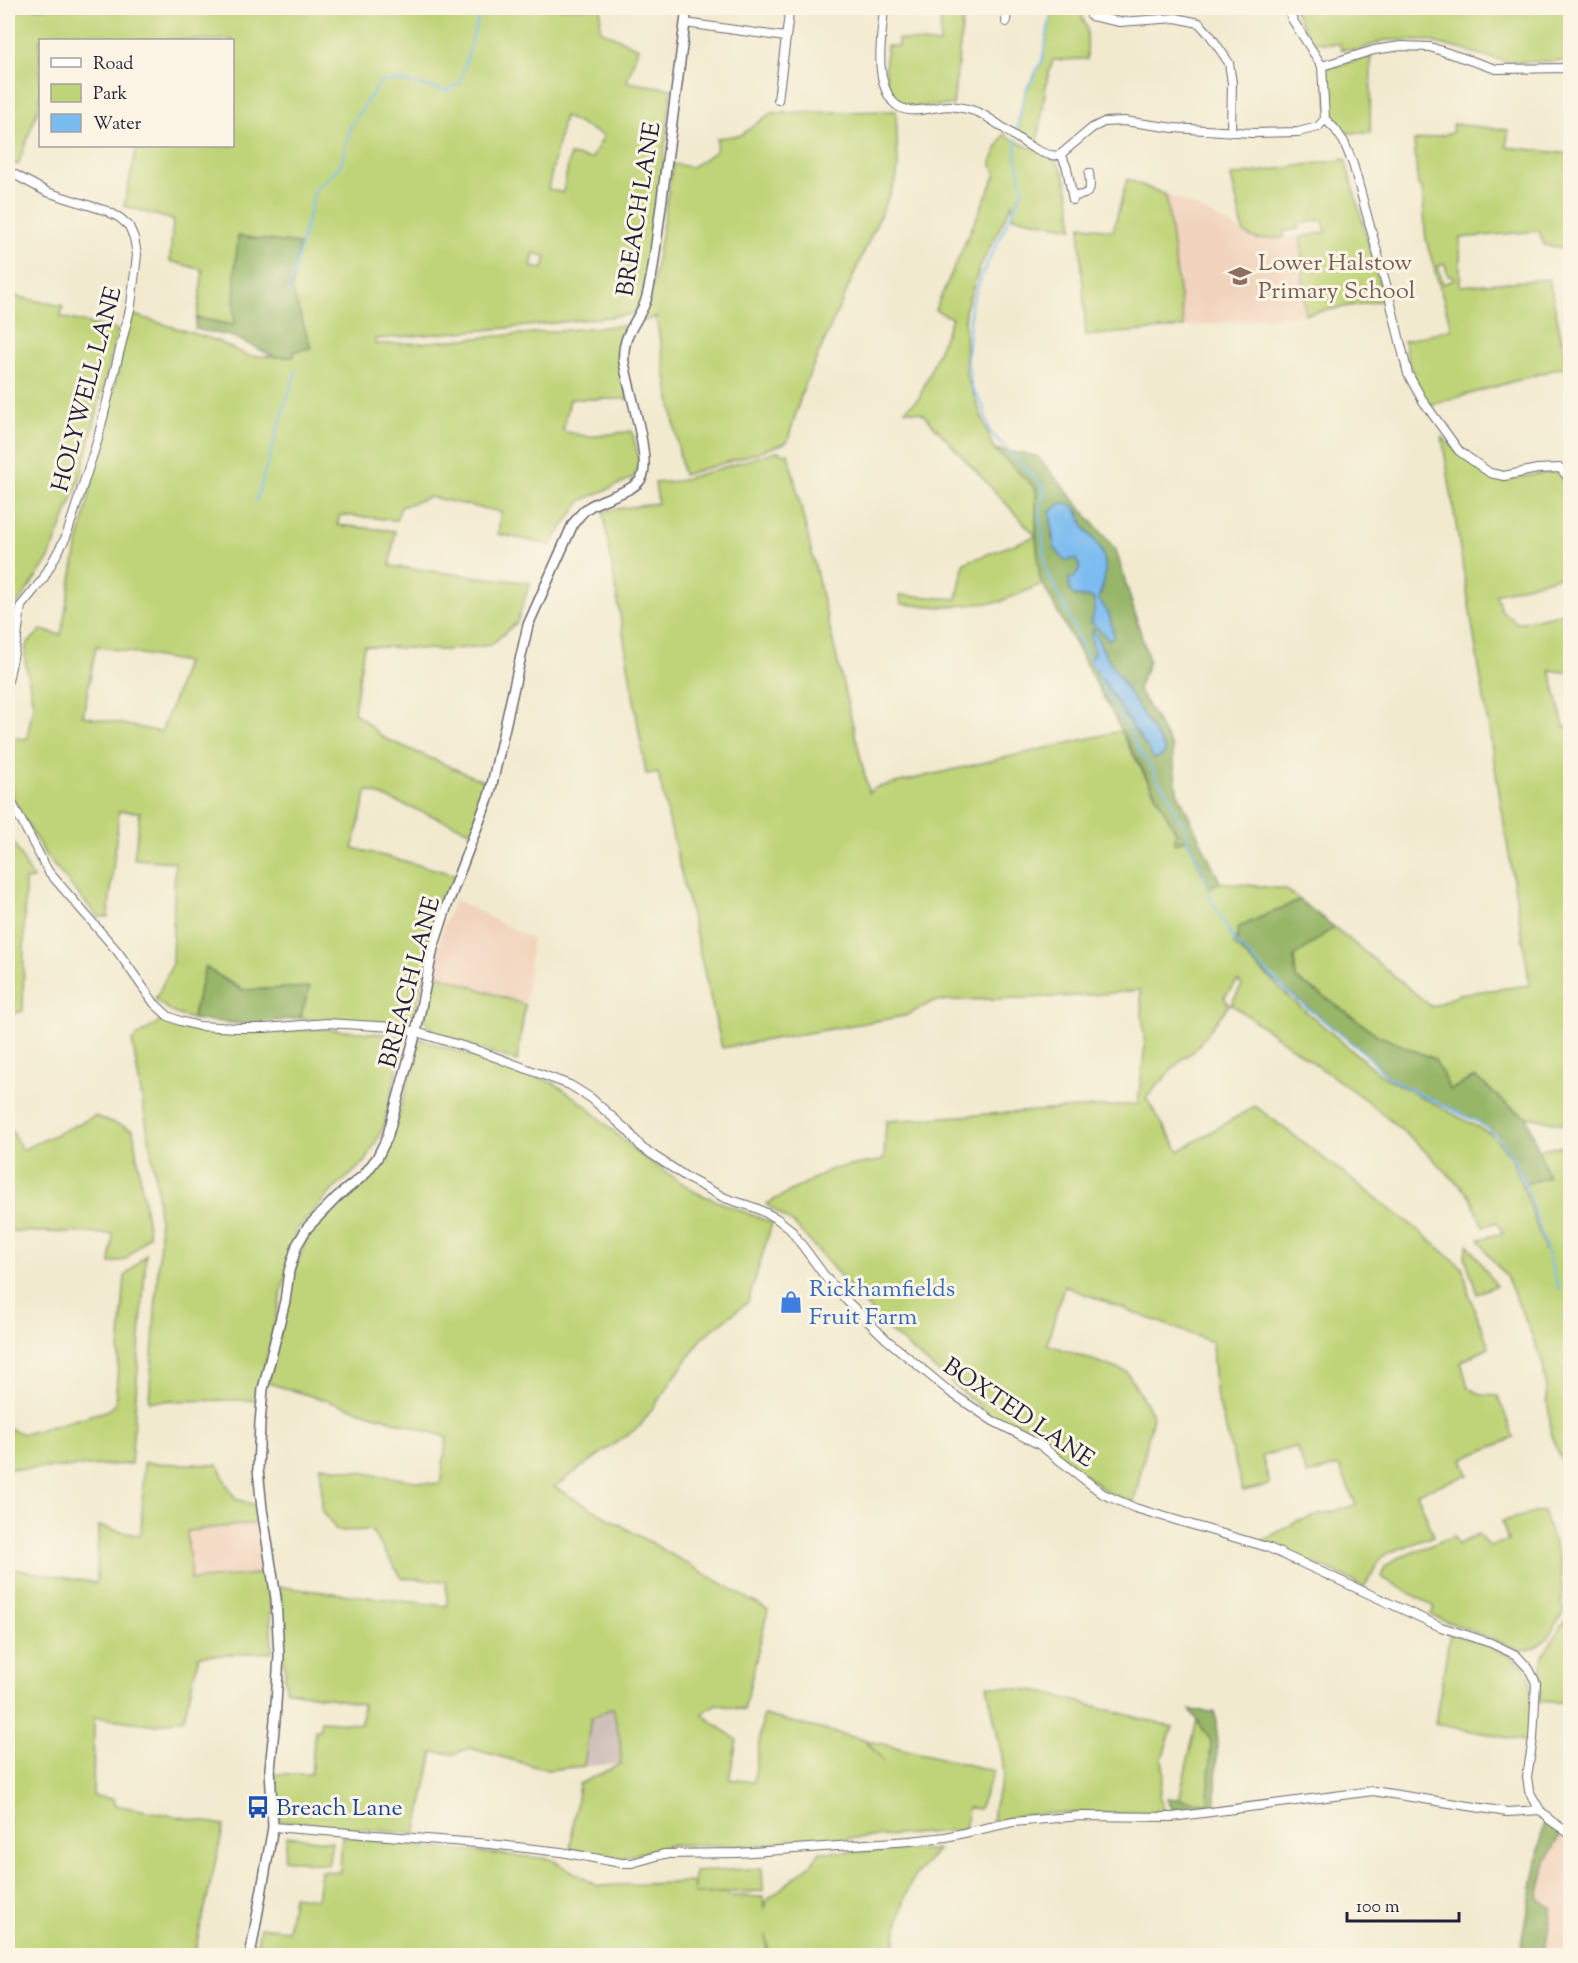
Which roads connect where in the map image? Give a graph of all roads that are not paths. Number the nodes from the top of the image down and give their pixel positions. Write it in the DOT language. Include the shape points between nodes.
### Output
graph roads {
  1 [pos="687,8"];
  2 [pos="884,8"];
  3 [pos="1007,8"];
  4 [pos="1287,8"];
  5 [pos="789,14"];
  6 [pos="1090,16"];
  7 [pos="1006,22"];
  8 [pos="685,23"];
  9 [pos="785,37"];
  10 [pos="1315,54"];
  11 [pos="1332,62"];
  12 [pos="1322,66"];
  13 [pos="1570,68"];
  14 [pos="778,100"];
  15 [pos="1325,119"];
  16 [pos="1231,132"];
  17 [pos="1061,154"];
  18 [pos="8,171"];
  19 [pos="1089,173"];
  20 [pos="1570,479"];
  21 [pos="8,681"];
  22 [pos="8,790"];
  23 [pos="416,1032"];
  24 [pos="1540,1810"];
  25 [pos="273,1827"];
  26 [pos="1570,1834"];
  27 [pos="250,1956"];
  1 -- 8 [label="street, BREACH LANE"];
  2 -- 17 [label="street" via="883,80 896,105 906,110 950,106 978,112 1037,150 1049,156"];
  3 -- 7 [label="street"];
  4 -- 10 [label="street"];
  5 -- 9 [label="street"];
  6 -- 16 [label="street" via="1120,22 1176,18 1199,23 1229,63 1233,83"];
  8 -- 9 [label="street"];
  8 -- 23 [label="street, BREACH LANE" via="653,267 645,303 624,347 640,433 643,477 632,487 588,507 573,524 528,625 490,793 433,948"];
  9 -- 14 [label="street"];
  10 -- 11 [label="street"];
  10 -- 12 [label="street"];
  11 -- 12 [label="street"];
  11 -- 13 [label="street" via="1401,46 1430,47 1496,69"];
  12 -- 15 [label="street"];
  15 -- 16 [label="street" via="1318,127 1298,132"];
  15 -- 20 [label="street" via="1344,142 1353,164 1408,374 1442,429 1459,451 1490,473 1504,476 1560,468"];
  16 -- 17 [label="street" via="1124,120 1104,122"];
  17 -- 19 [label="street" via="1073,198 1088,193"];
  18 -- 21 [label="street, HOLYWELL LANE" via="47,192 120,218 129,226 137,255 131,305 97,442 66,537 43,579 21,606"];
  22 -- 23 [label="street" via="48,871 168,1016 199,1026 266,1028 327,1023"];
  23 -- 24 [label="street, BOXTED LANE" via="570,1085 591,1098 642,1148 691,1180 776,1218 790,1229 827,1279 886,1339 950,1392 993,1421 1040,1445 1103,1494 1136,1508 1267,1547 1441,1627 1516,1655 1536,1683 1527,1778 1529,1791"];
  23 -- 25 [label="street, BREACH LANE" via="389,1130 377,1158 318,1215 297,1245 263,1389 258,1469 278,1635 270,1769"];
  24 -- 25 [label="street" via="1507,1812 1373,1791 1172,1817 1080,1816 1024,1821 910,1841 664,1854 632,1863 490,1844"];
  24 -- 26 [label="street"];
  25 -- 27 [label="street, BREACH LANE"];
}
